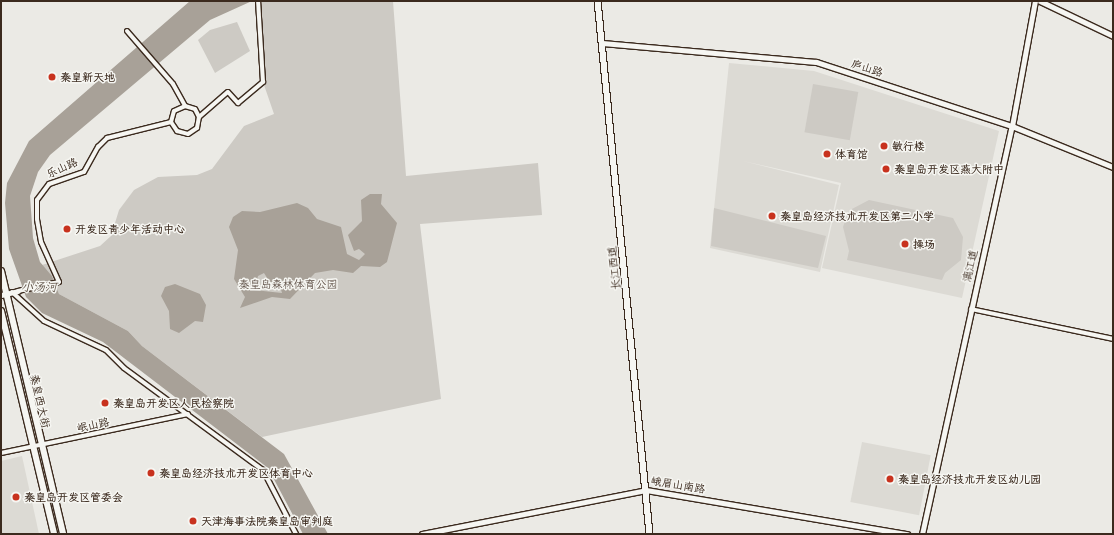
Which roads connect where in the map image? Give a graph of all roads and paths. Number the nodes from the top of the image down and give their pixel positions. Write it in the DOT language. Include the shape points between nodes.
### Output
graph roads {
  1 [pos="258,1"];
  2 [pos="598,1"];
  3 [pos="1035,1"];
  4 [pos="1040,1"];
  5 [pos="127,31"];
  6 [pos="1113,36"];
  7 [pos="602,43"];
  8 [pos="185,106"];
  9 [pos="199,117"];
  10 [pos="171,122"];
  11 [pos="1012,126"];
  12 [pos="1113,167"];
  13 [pos="1,271"];
  14 [pos="9,293"];
  15 [pos="971,309"];
  16 [pos="1,311"];
  17 [pos="1113,339"];
  18 [pos="188,414"];
  19 [pos="40,445"];
  20 [pos="32,447"];
  21 [pos="1,453"];
  22 [pos="646,490"];
  23 [pos="54,534"];
  24 [pos="63,534"];
  25 [pos="296,534"];
  26 [pos="422,534"];
  27 [pos="650,534"];
  28 [pos="908,534"];
  29 [pos="922,534"];
  1 -- 9 [label="street" via="262,82 238,103 228,92"];
  2 -- 7 [label="main road, 长江西道"];
  3 -- 11 [label="street, 漓江道"];
  4 -- 6 [label="street"];
  5 -- 8 [label="street" via="173,84"];
  7 -- 11 [label="street, 庐山路" via="816,62"];
  7 -- 22 [label="main road, 长江西道"];
  8 -- 9 [label="street" via="195,109"];
  8 -- 10 [label="street" via="174,111"];
  9 -- 10 [label="street" via="197,128 188,134 177,131"];
  10 -- 14 [label="street, 乐山路" via="107,138 98,147 84,172 49,184 37,200 41,242 59,282"];
  11 -- 12 [label="street, 庐山路"];
  11 -- 15 [label="street, 漓江道"];
  13 -- 14 [label="main road, 秦皇西大街"];
  14 -- 18 [label="street" via="44,321 106,350 124,368"];
  14 -- 19 [label="main road, 秦皇西大街"];
  15 -- 17 [label="street"];
  15 -- 29 [label="street, 漓江道"];
  16 -- 20 [label="main road, 秦皇西大街"];
  18 -- 19 [label="street, 岷山路"];
  18 -- 25 [label="street" via="263,470"];
  19 -- 20 [label="street, 岷山路"];
  19 -- 24 [label="main road, 秦皇西大街"];
  20 -- 21 [label="street, 岷山路"];
  20 -- 23 [label="main road, 秦皇西大街"];
  22 -- 26 [label="street, 峨眉山南路"];
  22 -- 27 [label="main road, 长江西道"];
  22 -- 28 [label="street, 峨眉山南路"];
}
